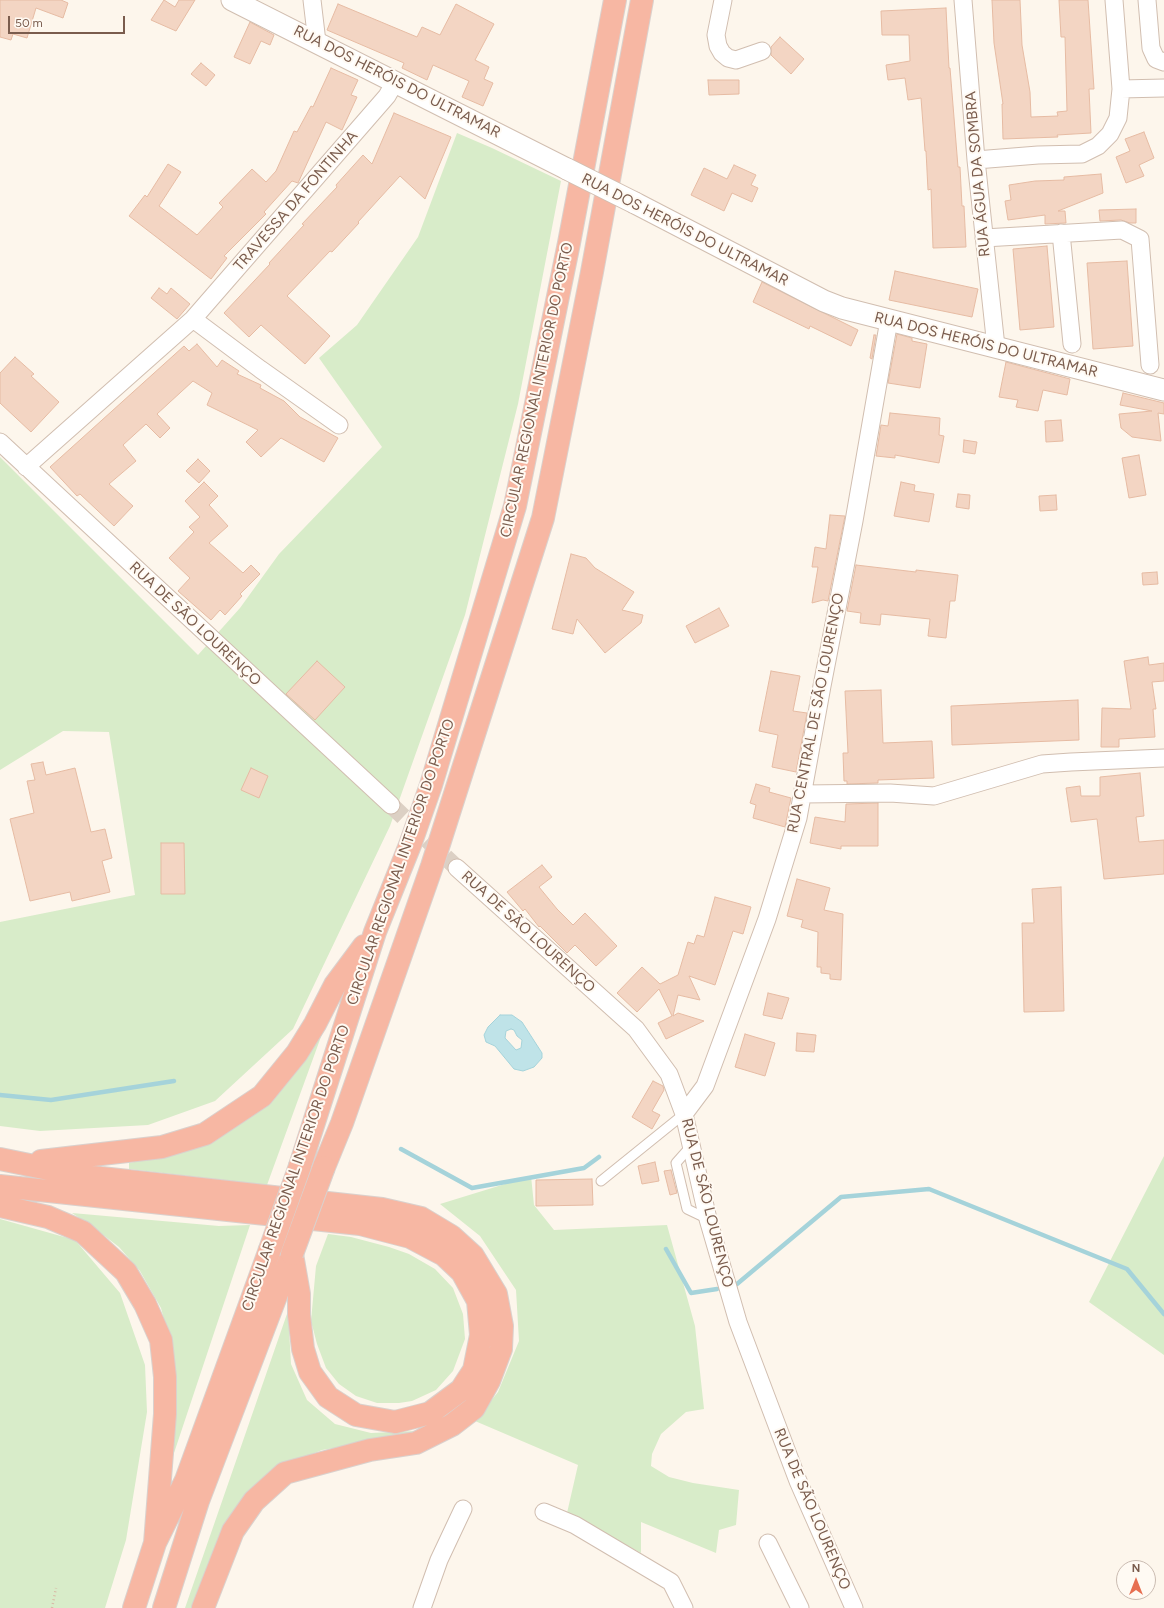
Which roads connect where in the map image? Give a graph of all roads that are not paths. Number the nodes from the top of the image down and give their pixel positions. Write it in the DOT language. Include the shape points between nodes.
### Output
graph roads {
  1 [pos="232,0"];
  2 [pos="312,0"];
  3 [pos="615,0"];
  4 [pos="642,0"];
  5 [pos="722,0"];
  6 [pos="963,0"];
  7 [pos="1114,0"];
  8 [pos="1147,0"];
  9 [pos="317,42"];
  10 [pos="762,51"];
  11 [pos="1164,62"];
  12 [pos="395,82"];
  13 [pos="1164,88"];
  14 [pos="1121,89"];
  15 [pos="976,160"];
  16 [pos="1061,233"];
  17 [pos="984,238"];
  18 [pos="193,319"];
  19 [pos="889,320"];
  20 [pos="1072,344"];
  21 [pos="996,347"];
  22 [pos="1150,365"];
  23 [pos="1164,390"];
  24 [pos="339,425"];
  25 [pos="0,443"];
  26 [pos="26,467"];
  27 [pos="1164,758"];
  28 [pos="803,794"];
  29 [pos="391,805"];
  30 [pos="457,868"];
  31 [pos="375,932"];
  32 [pos="684,1114"];
  33 [pos="0,1158"];
  34 [pos="24,1163"];
  35 [pos="601,1181"];
  36 [pos="0,1186"];
  37 [pos="0,1206"];
  38 [pos="292,1254"];
  39 [pos="463,1509"];
  40 [pos="544,1512"];
  41 [pos="155,1543"];
  42 [pos="768,1543"];
  43 [pos="134,1608"];
  44 [pos="164,1608"];
  45 [pos="203,1608"];
  46 [pos="422,1608"];
  47 [pos="684,1608"];
  48 [pos="800,1608"];
  49 [pos="854,1608"];
  1 -- 9 [label="street, RUA DOS HERÓIS DO ULTRAMAR"];
  2 -- 9 [label="street"];
  3 -- 31 [label="highway, CIRCULAR REGIONAL INTERIOR DO PORTO" via="515,506 431,785"];
  4 -- 38 [label="highway, CIRCULAR REGIONAL INTERIOR DO PORTO, bridge" via="544,518 432,866 342,1123"];
  5 -- 10 [label="street" via="716,35 722,53 736,60"];
  6 -- 15 [label="street, RUA ÁGUA DA SOMBRA"];
  7 -- 14 [label="street"];
  8 -- 11 [label="street" via="1151,48 1156,59"];
  9 -- 12 [label="street, RUA DOS HERÓIS DO ULTRAMAR"];
  12 -- 18 [label="street, TRAVESSA DA FONTINHA" via="387,96"];
  12 -- 19 [label="street, RUA DOS HERÓIS DO ULTRAMAR, bridge" via="824,301"];
  13 -- 14 [label="street"];
  14 -- 15 [label="street" via="1118,118 1110,134 1098,146 1082,154"];
  15 -- 17 [label="street, RUA ÁGUA DA SOMBRA"];
  16 -- 17 [label="street"];
  16 -- 20 [label="street"];
  16 -- 22 [label="street" via="1122,230 1140,239"];
  17 -- 21 [label="street, RUA ÁGUA DA SOMBRA"];
  18 -- 24 [label="street"];
  18 -- 26 [label="street, TRAVESSA DA FONTINHA"];
  19 -- 21 [label="street, RUA DOS HERÓIS DO ULTRAMAR"];
  19 -- 28 [label="street, RUA CENTRAL DE SÃO LOURENÇO"];
  21 -- 23 [label="street, RUA DOS HERÓIS DO ULTRAMAR"];
  25 -- 26 [label="street, RUA DE SÃO LOURENÇO"];
  26 -- 29 [label="street, RUA DE SÃO LOURENÇO"];
  27 -- 28 [label="street" via="1042,764 934,796 890,793"];
  28 -- 32 [label="street, RUA CENTRAL DE SÃO LOURENÇO" via="767,919 711,1072 705,1086"];
  30 -- 32 [label="street, RUA DE SÃO LOURENÇO" via="636,1029 668,1074"];
  31 -- 34 [label="highway" via="335,985 297,1053 262,1096 205,1134 162,1147"];
  31 -- 41 [label="highway, CIRCULAR REGIONAL INTERIOR DO PORTO, bridge" via="300,1166 186,1480"];
  32 -- 35 [label="lane"];
  32 -- 49 [label="street, RUA DE SÃO LOURENÇO" via="708,1219 743,1337 798,1481"];
  33 -- 34 [label="highway"];
  34 -- 45 [label="highway" via="83,1176 382,1209 421,1218 451,1236 473,1256 496,1294 502,1326 501,1348 489,1381 474,1408 452,1425 416,1443 370,1450 285,1473 254,1501 233,1530"];
  36 -- 38 [label="highway" via="360,1224 410,1237 444,1255 462,1272 478,1301 481,1335 474,1370 461,1390 430,1413 395,1422 356,1415 328,1397 310,1372 303,1348 299,1294"];
  37 -- 41 [label="highway" via="48,1217 82,1232 126,1272 146,1304 161,1340 164,1377 165,1414"];
  38 -- 44 [label="highway, CIRCULAR REGIONAL INTERIOR DO PORTO" via="198,1501"];
  39 -- 46 [label="street" via="439,1560"];
  40 -- 47 [label="street" via="575,1524 671,1582"];
  41 -- 43 [label="highway, CIRCULAR REGIONAL INTERIOR DO PORTO"];
  42 -- 48 [label="street"];
}
